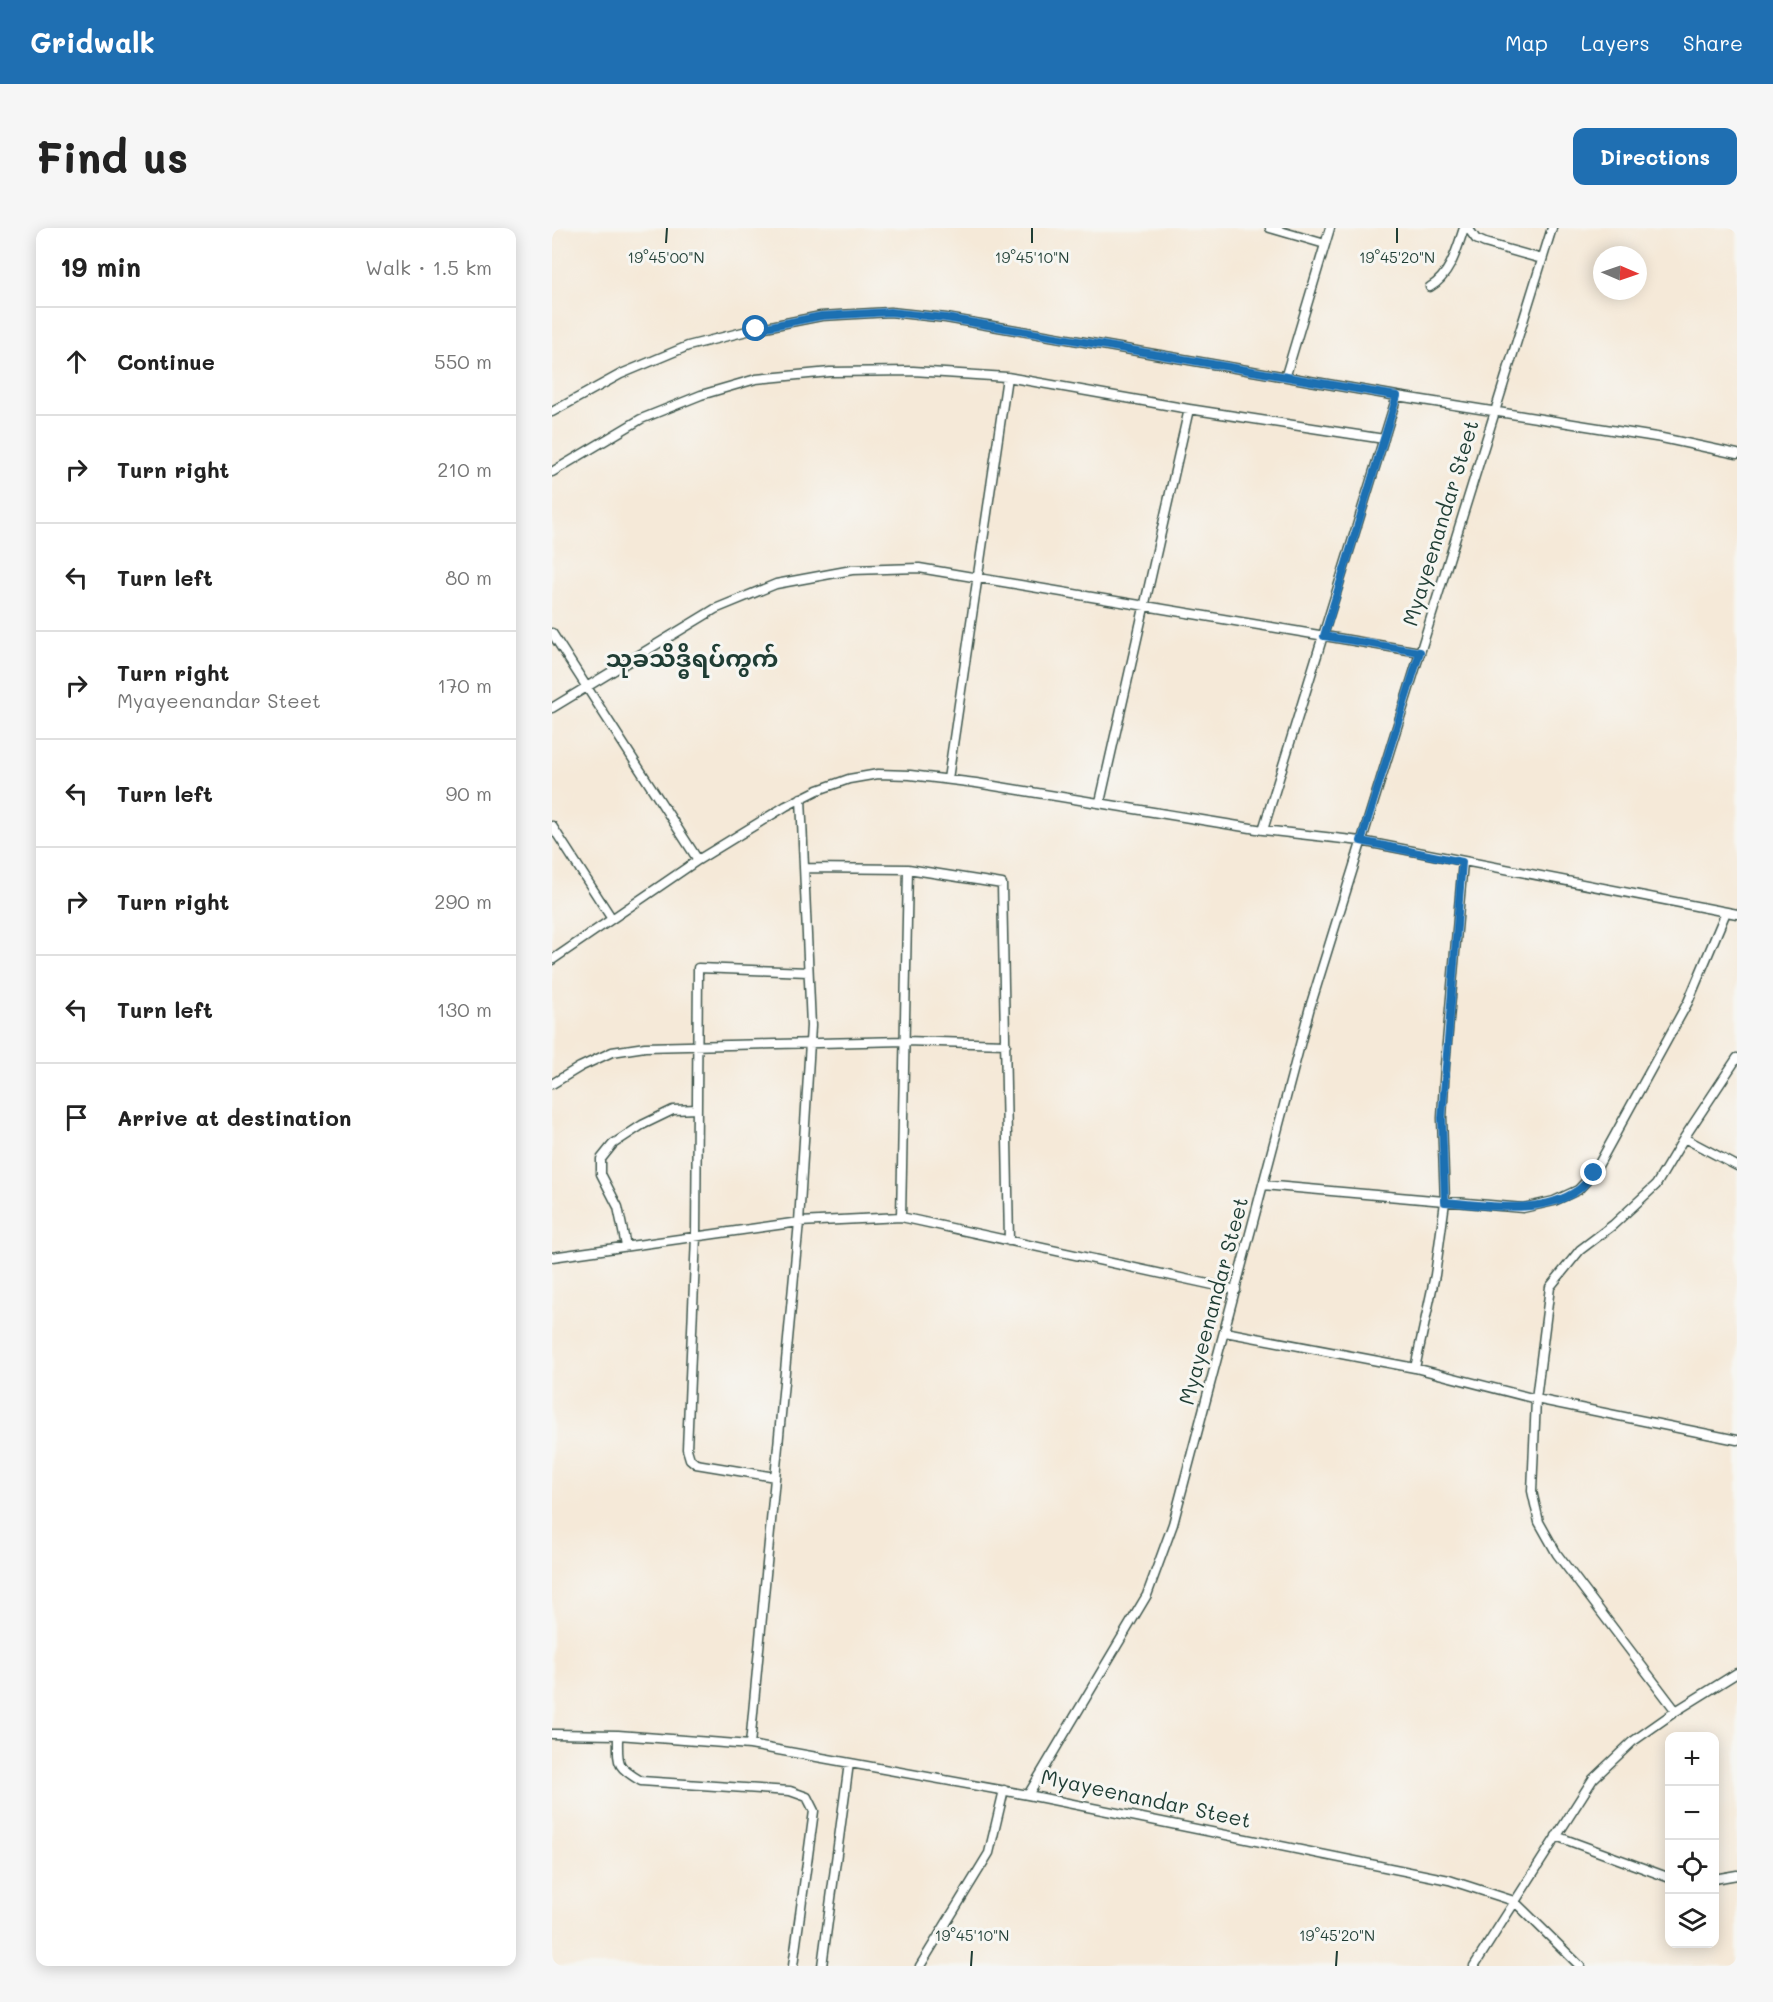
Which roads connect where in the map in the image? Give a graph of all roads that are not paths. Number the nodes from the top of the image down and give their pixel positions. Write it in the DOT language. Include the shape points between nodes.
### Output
graph roads {
  1 [pos="1270,228"];
  2 [pos="1330,228"];
  3 [pos="1466,228"];
  4 [pos="1552,228"];
  5 [pos="1325,244"];
  6 [pos="1542,259"];
  7 [pos="1430,287"];
  8 [pos="1286,375"];
  9 [pos="1007,377"];
  10 [pos="1397,396"];
  11 [pos="1189,409"];
  12 [pos="1495,411"];
  13 [pos="552,412"];
  14 [pos="1384,439"];
  15 [pos="1737,454"];
  16 [pos="552,472"];
  17 [pos="978,577"];
  18 [pos="1144,606"];
  19 [pos="552,633"];
  20 [pos="1324,636"];
  21 [pos="1420,652"];
  22 [pos="586,686"];
  23 [pos="552,708"];
  24 [pos="948,779"];
  25 [pos="801,798"];
  26 [pos="1101,802"];
  27 [pos="552,826"];
  28 [pos="1263,830"];
  29 [pos="556,840"];
  30 [pos="1361,841"];
  31 [pos="698,860"];
  32 [pos="1462,862"];
  33 [pos="804,868"];
  34 [pos="909,869"];
  35 [pos="1726,912"];
  36 [pos="1737,914"];
  37 [pos="612,919"];
  38 [pos="552,960"];
  39 [pos="808,972"];
  40 [pos="905,1041"];
  41 [pos="810,1044"];
  42 [pos="1006,1044"];
  43 [pos="698,1045"];
  44 [pos="1737,1059"];
  45 [pos="552,1084"];
  46 [pos="697,1109"];
  47 [pos="1684,1138"];
  48 [pos="1737,1166"];
  49 [pos="1263,1185"];
  50 [pos="1445,1202"];
  51 [pos="901,1217"];
  52 [pos="799,1222"];
  53 [pos="696,1236"];
  54 [pos="1010,1241"];
  55 [pos="626,1246"];
  56 [pos="552,1257"];
  57 [pos="1236,1290"];
  58 [pos="1225,1332"];
  59 [pos="1415,1368"];
  60 [pos="1536,1399"];
  61 [pos="1737,1440"];
  62 [pos="775,1477"];
  63 [pos="1737,1672"];
  64 [pos="1676,1711"];
  65 [pos="552,1734"];
  66 [pos="618,1735"];
  67 [pos="750,1745"];
  68 [pos="849,1762"];
  69 [pos="1004,1790"];
  70 [pos="1028,1795"];
  71 [pos="1556,1836"];
  72 [pos="1737,1875"];
  73 [pos="1665,1876"];
  74 [pos="1719,1878"];
  75 [pos="1514,1901"];
  76 [pos="793,1966"];
  77 [pos="822,1966"];
  78 [pos="920,1966"];
  79 [pos="1474,1966"];
  80 [pos="1580,1966"];
  1 -- 5 [label="street"];
  2 -- 5 [label="street"];
  3 -- 6 [label="street" via="1485,243"];
  3 -- 7 [label="street" via="1447,271"];
  4 -- 6 [label="street, Myayeenandar Steet"];
  5 -- 8 [label="street"];
  6 -- 12 [label="street, Myayeenandar Steet"];
  8 -- 10 [label="street"];
  8 -- 13 [label="street" via="890,312 821,316 688,346 621,374"];
  9 -- 11 [label="street"];
  9 -- 16 [label="street" via="913,371 830,372 756,379 641,419"];
  9 -- 17 [label="street"];
  10 -- 12 [label="street"];
  10 -- 14 [label="street"];
  11 -- 14 [label="street"];
  11 -- 18 [label="street"];
  12 -- 15 [label="street"];
  12 -- 21 [label="street, Myayeenandar Steet"];
  14 -- 20 [label="street"];
  17 -- 18 [label="street"];
  17 -- 22 [label="street" via="919,568 852,570 776,584 715,609"];
  17 -- 24 [label="street"];
  18 -- 20 [label="street"];
  18 -- 26 [label="street"];
  19 -- 22 [label="street"];
  20 -- 21 [label="street"];
  20 -- 28 [label="street"];
  21 -- 30 [label="street, Myayeenandar Steet"];
  22 -- 23 [label="street"];
  22 -- 31 [label="street"];
  24 -- 25 [label="street" via="878,774 849,779"];
  24 -- 26 [label="street"];
  25 -- 31 [label="street"];
  25 -- 33 [label="street"];
  26 -- 28 [label="street"];
  27 -- 29 [label="street"];
  28 -- 30 [label="street"];
  29 -- 37 [label="street"];
  30 -- 32 [label="street"];
  30 -- 49 [label="street, Myayeenandar Steet" via="1310,1007"];
  31 -- 37 [label="street"];
  32 -- 35 [label="street"];
  32 -- 50 [label="street" via="1444,1076"];
  33 -- 34 [label="street"];
  33 -- 39 [label="street"];
  34 -- 40 [label="street"];
  34 -- 42 [label="street" via="1002,884"];
  35 -- 36 [label="street"];
  35 -- 50 [label="street" via="1688,1002 1594,1173 1578,1190 1523,1208"];
  37 -- 38 [label="street"];
  39 -- 41 [label="street"];
  39 -- 43 [label="street" via="698,968"];
  40 -- 41 [label="street"];
  40 -- 42 [label="street"];
  40 -- 51 [label="street"];
  41 -- 43 [label="street"];
  41 -- 52 [label="street"];
  42 -- 54 [label="street"];
  43 -- 45 [label="street" via="612,1052"];
  43 -- 46 [label="street"];
  44 -- 47 [label="street"];
  46 -- 53 [label="street"];
  46 -- 55 [label="street" via="673,1110 642,1125 613,1144 601,1159 601,1174 618,1207"];
  47 -- 48 [label="street"];
  47 -- 60 [label="street" via="1656,1185 1580,1250 1550,1287"];
  49 -- 50 [label="street"];
  49 -- 57 [label="street, Myayeenandar Steet"];
  50 -- 59 [label="street" via="1435,1275"];
  51 -- 52 [label="street"];
  51 -- 54 [label="street"];
  52 -- 53 [label="street"];
  52 -- 62 [label="street"];
  53 -- 55 [label="street"];
  53 -- 62 [label="street" via="687,1437 690,1460"];
  54 -- 57 [label="street"];
  55 -- 56 [label="street"];
  57 -- 58 [label="street, Myayeenandar Steet"];
  58 -- 59 [label="street"];
  58 -- 70 [label="street, Myayeenandar Steet" via="1173,1524 1147,1595"];
  59 -- 60 [label="street"];
  60 -- 61 [label="street"];
  60 -- 64 [label="street" via="1532,1491 1539,1522 1557,1554"];
  62 -- 67 [label="street"];
  63 -- 64 [label="street"];
  64 -- 71 [label="street" via="1632,1742 1593,1779"];
  65 -- 66 [label="street"];
  66 -- 67 [label="street"];
  66 -- 76 [label="street" via="618,1762 624,1771 641,1781 790,1791 807,1797 814,1811"];
  67 -- 68 [label="street"];
  68 -- 69 [label="street"];
  68 -- 77 [label="street"];
  69 -- 70 [label="street"];
  69 -- 78 [label="street" via="989,1853"];
  70 -- 75 [label="street, Myayeenandar Steet" via="1449,1880"];
  71 -- 73 [label="street"];
  71 -- 75 [label="street"];
  72 -- 74 [label="street"];
  75 -- 79 [label="street"];
  75 -- 80 [label="street, Myayeenandar Steet"];
}
